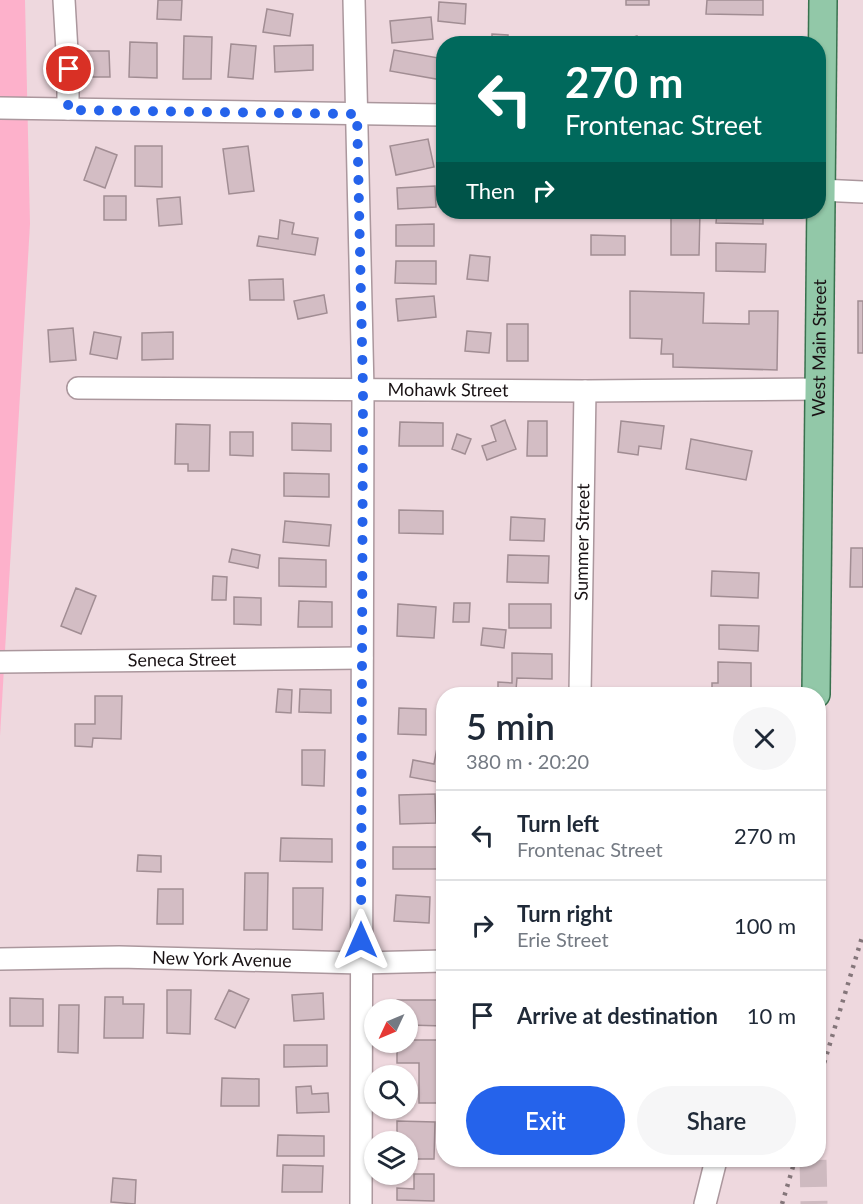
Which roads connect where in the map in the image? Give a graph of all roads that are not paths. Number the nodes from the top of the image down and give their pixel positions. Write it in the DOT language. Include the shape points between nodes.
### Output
graph roads {
  1 [pos="64,0"];
  2 [pos="354,0"];
  3 [pos="823,0"];
  4 [pos="822,36"];
  5 [pos="0,108"];
  6 [pos="68,110"];
  7 [pos="357,114"];
  8 [pos="436,114"];
  9 [pos="826,190"];
  10 [pos="863,192"];
  11 [pos="820,219"];
  12 [pos="78,388"];
  13 [pos="820,389"];
  14 [pos="363,390"];
  15 [pos="585,391"];
  16 [pos="362,658"];
  17 [pos="0,662"];
  18 [pos="580,687"];
  19 [pos="816,687"];
  20 [pos="0,960"];
  21 [pos="436,961"];
  22 [pos="361,963"];
  23 [pos="714,1167"];
  24 [pos="361,1204"];
  25 [pos="705,1204"];
  1 -- 6 [label="street"];
  2 -- 7 [label="street"];
  3 -- 4 [label="main road, West Main Street"];
  5 -- 6 [label="street"];
  6 -- 7 [label="street"];
  7 -- 8 [label="street"];
  7 -- 14 [label="street"];
  9 -- 10 [label="street"];
  11 -- 13 [label="main road, West Main Street"];
  12 -- 14 [label="street, Mohawk Street"];
  13 -- 15 [label="street, Mohawk Street"];
  13 -- 19 [label="main road, West Main Street"];
  14 -- 15 [label="street, Mohawk Street"];
  14 -- 16 [label="street"];
  15 -- 18 [label="street, Summer Street"];
  16 -- 17 [label="street, Seneca Street"];
  16 -- 22 [label="street"];
  20 -- 22 [label="street, New York Avenue" via="119,957"];
  21 -- 22 [label="street, New York Avenue"];
  22 -- 24 [label="street"];
  23 -- 25 [label="street"];
}
